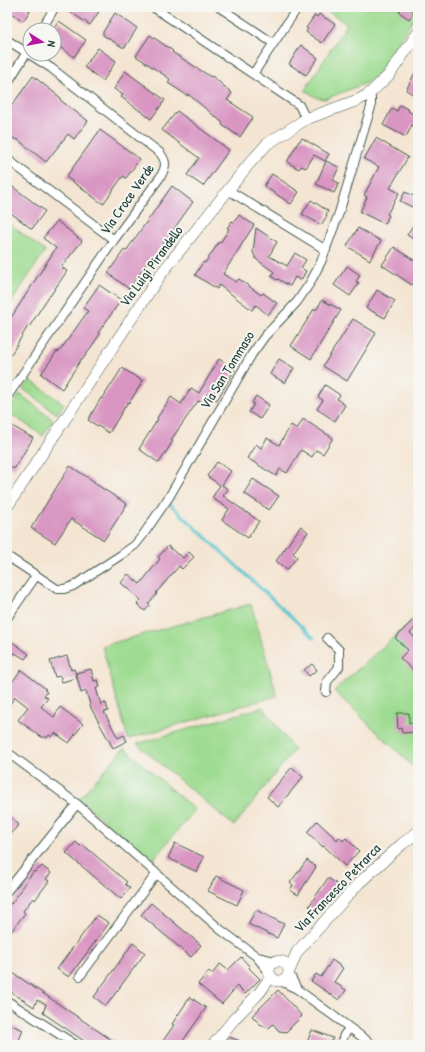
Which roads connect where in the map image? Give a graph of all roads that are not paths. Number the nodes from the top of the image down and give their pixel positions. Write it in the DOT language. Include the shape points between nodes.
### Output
graph roads {
  1 [pos="55,7"];
  2 [pos="153,7"];
  3 [pos="219,7"];
  4 [pos="298,7"];
  5 [pos="46,22"];
  6 [pos="418,33"];
  7 [pos="7,40"];
  8 [pos="273,43"];
  9 [pos="22,47"];
  10 [pos="22,60"];
  11 [pos="43,62"];
  12 [pos="253,74"];
  13 [pos="7,84"];
  14 [pos="369,94"];
  15 [pos="306,119"];
  16 [pos="7,159"];
  17 [pos="228,190"];
  18 [pos="114,240"];
  19 [pos="326,250"];
  20 [pos="7,397"];
  21 [pos="7,507"];
  22 [pos="7,556"];
  23 [pos="36,576"];
  24 [pos="7,618"];
  25 [pos="327,638"];
  26 [pos="326,692"];
  27 [pos="7,752"];
  28 [pos="77,804"];
  29 [pos="418,832"];
  30 [pos="156,873"];
  31 [pos="7,891"];
  32 [pos="297,952"];
  33 [pos="256,956"];
  34 [pos="276,961"];
  35 [pos="289,971"];
  36 [pos="80,976"];
  37 [pos="274,977"];
  38 [pos="296,989"];
  39 [pos="9,1002"];
  40 [pos="349,1028"];
  41 [pos="76,1045"];
  42 [pos="213,1045"];
  43 [pos="341,1045"];
  44 [pos="373,1045"];
  1 -- 5 [label="street"];
  2 -- 12 [label="street"];
  3 -- 8 [label="street"];
  4 -- 8 [label="street"];
  6 -- 14 [label="street" via="389,75"];
  7 -- 9 [label="street"];
  8 -- 12 [label="street"];
  10 -- 13 [label="street"];
  11 -- 18 [label="street, Via Croce Verde" via="165,159 165,168 161,176"];
  12 -- 15 [label="street" via="299,105"];
  14 -- 15 [label="street, Via Luigi Pirandello"];
  14 -- 19 [label="street, Via San Tommaso" via="370,107"];
  15 -- 17 [label="street, Via Luigi Pirandello" via="267,144"];
  16 -- 18 [label="street"];
  17 -- 19 [label="street"];
  17 -- 21 [label="street, Via Luigi Pirandello" via="161,274"];
  18 -- 20 [label="street, Via Croce Verde"];
  19 -- 23 [label="street, Via San Tommaso" via="310,283 297,302 252,354 169,497 135,545 96,572 64,589 57,589"];
  22 -- 23 [label="street, Via San Tommaso"];
  23 -- 24 [label="street"];
  25 -- 26 [label="street" via="339,650 339,667 327,682"];
  27 -- 28 [label="street"];
  28 -- 30 [label="street"];
  28 -- 31 [label="street"];
  29 -- 32 [label="street, Via Francesco Petrarca" via="359,883"];
  30 -- 33 [label="street" via="221,930"];
  30 -- 36 [label="street"];
  32 -- 34 [label="street, Via Francesco Petrarca"];
  32 -- 35 [label="street, Via Francesco Petrarca"];
  33 -- 34 [label="street"];
  33 -- 37 [label="street"];
  34 -- 35 [label="street" via="281,960 287,964"];
  34 -- 37 [label="street" via="270,966"];
  35 -- 37 [label="street" via="286,978"];
  35 -- 38 [label="street"];
  37 -- 38 [label="street"];
  37 -- 42 [label="street"];
  38 -- 40 [label="street"];
  39 -- 41 [label="street"];
  40 -- 43 [label="street"];
  40 -- 44 [label="street"];
}
